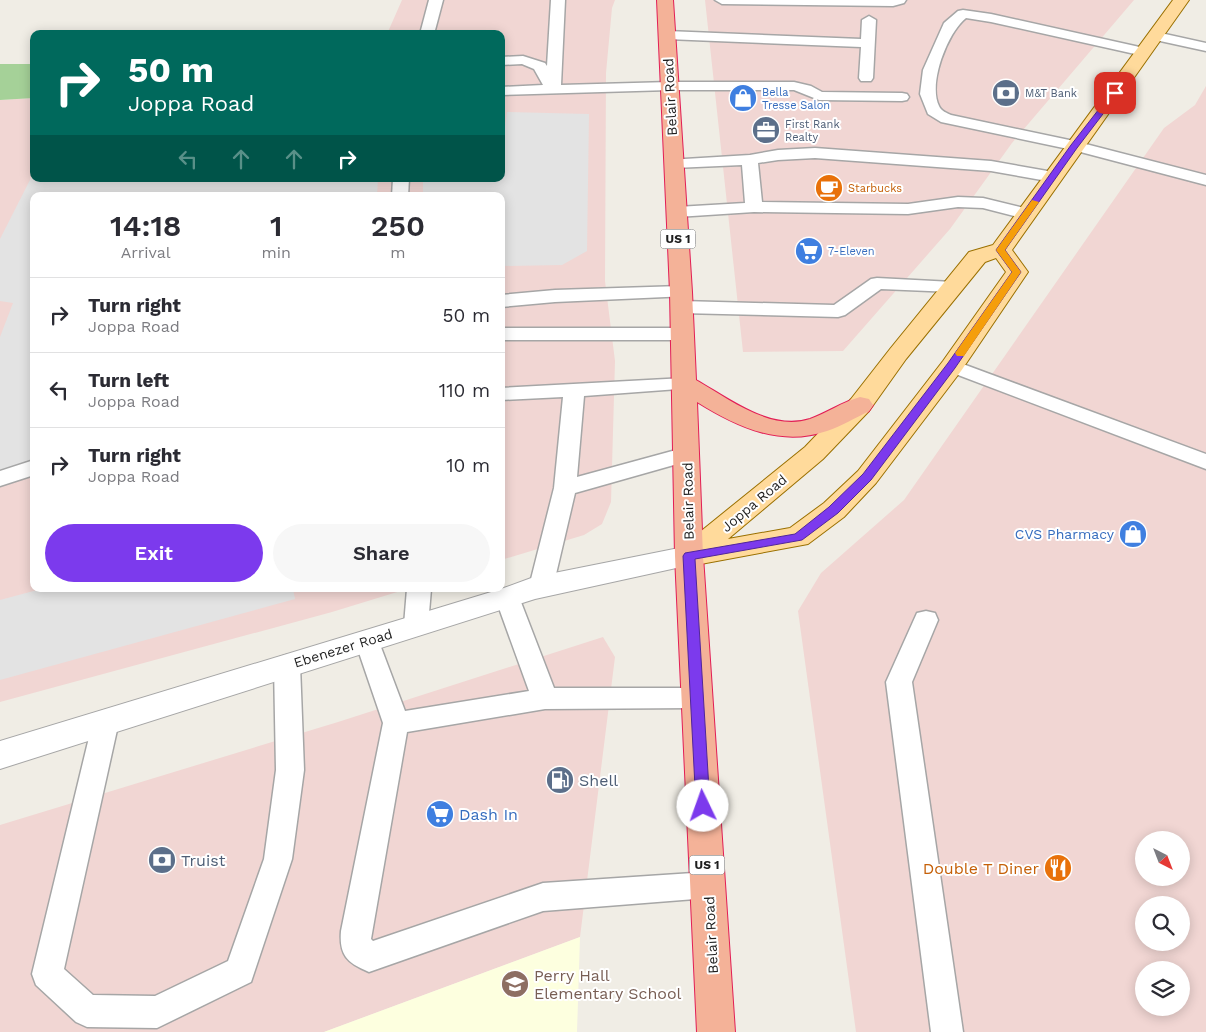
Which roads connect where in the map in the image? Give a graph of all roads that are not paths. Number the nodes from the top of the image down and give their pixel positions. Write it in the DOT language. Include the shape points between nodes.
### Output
graph roads {
  1 [pos="436,0"];
  2 [pos="558,0"];
  3 [pos="665,0"];
  4 [pos="722,0"];
  5 [pos="899,0"];
  6 [pos="1181,0"];
  7 [pos="752,1"];
  8 [pos="869,20"];
  9 [pos="428,30"];
  10 [pos="667,35"];
  11 [pos="1156,36"];
  12 [pos="555,41"];
  13 [pos="868,42"];
  14 [pos="1206,47"];
  15 [pos="1144,52"];
  16 [pos="523,60"];
  17 [pos="505,61"];
  18 [pos="866,78"];
  19 [pos="670,86"];
  20 [pos="553,90"];
  21 [pos="505,91"];
  22 [pos="902,97"];
  23 [pos="1074,146"];
  24 [pos="750,160"];
  25 [pos="674,162"];
  26 [pos="1053,177"];
  27 [pos="1206,180"];
  28 [pos="754,207"];
  29 [pos="676,212"];
  30 [pos="1026,214"];
  31 [pos="1000,250"];
  32 [pos="953,287"];
  33 [pos="681,300"];
  34 [pos="505,301"];
  35 [pos="505,334"];
  36 [pos="681,334"];
  37 [pos="952,366"];
  38 [pos="685,384"];
  39 [pos="574,391"];
  40 [pos="505,394"];
  41 [pos="860,405"];
  42 [pos="687,454"];
  43 [pos="1206,462"];
  44 [pos="30,467"];
  45 [pos="0,478"];
  46 [pos="565,488"];
  47 [pos="689,556"];
  48 [pos="541,587"];
  49 [pos="420,592"];
  50 [pos="507,597"];
  51 [pos="926,620"];
  52 [pos="416,625"];
  53 [pos="367,640"];
  54 [pos="287,666"];
  55 [pos="696,698"];
  56 [pos="545,699"];
  57 [pos="106,721"];
  58 [pos="396,723"];
  59 [pos="0,755"];
  60 [pos="708,885"];
  61 [pos="716,1032"];
  62 [pos="947,1032"];
  1 -- 9 [label="lane"];
  2 -- 12 [label="lane"];
  3 -- 10 [label="highway, Belair Road / US 1"];
  4 -- 7 [label="lane"];
  5 -- 7 [label="lane"];
  6 -- 11 [label="main road"];
  8 -- 13 [label="lane"];
  10 -- 13 [label="lane"];
  10 -- 19 [label="highway, Belair Road / US 1"];
  11 -- 14 [label="lane"];
  11 -- 15 [label="main road"];
  12 -- 16 [label="lane"];
  12 -- 20 [label="lane"];
  13 -- 18 [label="lane"];
  15 -- 23 [label="main road"];
  15 -- 23 [label="lane" via="990,18 963,14 951,23 930,70 927,94 932,111 946,119"];
  16 -- 17 [label="lane"];
  16 -- 20 [label="lane" via="540,66"];
  19 -- 20 [label="lane"];
  19 -- 22 [label="lane" via="794,86 819,96"];
  19 -- 25 [label="highway, Belair Road / US 1"];
  20 -- 21 [label="lane"];
  23 -- 26 [label="main road"];
  23 -- 27 [label="lane"];
  24 -- 25 [label="lane"];
  24 -- 26 [label="lane" via="815,153 859,155 991,166"];
  24 -- 28 [label="lane"];
  25 -- 29 [label="highway, Belair Road / US 1"];
  26 -- 30 [label="main road"];
  28 -- 29 [label="lane"];
  28 -- 30 [label="lane" via="908,209 958,202 983,203"];
  29 -- 33 [label="highway, Belair Road / US 1"];
  30 -- 31 [label="main road"];
  31 -- 32 [label="main road, Joppa Road" via="977,257"];
  31 -- 37 [label="main road, Joppa Road" via="1017,272"];
  32 -- 33 [label="lane" via="877,283 838,311"];
  32 -- 41 [label="main road, Joppa Road"];
  33 -- 34 [label="lane" via="556,296"];
  33 -- 36 [label="highway, Belair Road / US 1"];
  35 -- 36 [label="lane"];
  36 -- 38 [label="highway, Belair Road / US 1"];
  37 -- 43 [label="lane"];
  37 -- 47 [label="main road, Joppa Road" via="867,477 834,510 798,537"];
  38 -- 39 [label="lane"];
  38 -- 41 [label="highway" via="763,426 781,431 807,428"];
  38 -- 42 [label="highway, Belair Road / US 1"];
  39 -- 40 [label="lane"];
  39 -- 46 [label="lane"];
  41 -- 47 [label="main road, Joppa Road" via="814,453"];
  42 -- 46 [label="lane"];
  42 -- 47 [label="highway, Belair Road / US 1"];
  44 -- 45 [label="lane"];
  46 -- 48 [label="lane"];
  47 -- 48 [label="street, Ebenezer Road"];
  47 -- 55 [label="highway, Belair Road / US 1"];
  48 -- 50 [label="street, Ebenezer Road"];
  49 -- 52 [label="lane"];
  50 -- 52 [label="street, Ebenezer Road"];
  50 -- 56 [label="lane"];
  51 -- 62 [label="lane" via="899,682"];
  52 -- 53 [label="street, Ebenezer Road"];
  53 -- 54 [label="street, Ebenezer Road"];
  53 -- 58 [label="lane"];
  54 -- 57 [label="street, Ebenezer Road"];
  54 -- 57 [label="lane" via="290,770 278,859 240,971 157,1012 87,1011 47,974"];
  55 -- 56 [label="lane"];
  55 -- 60 [label="highway, Belair Road / US 1"];
  56 -- 58 [label="lane"];
  57 -- 59 [label="street, Ebenezer Road"];
  58 -- 60 [label="lane" via="356,931 355,946 369,957 543,897"];
  60 -- 61 [label="highway, Belair Road / US 1"];
}
